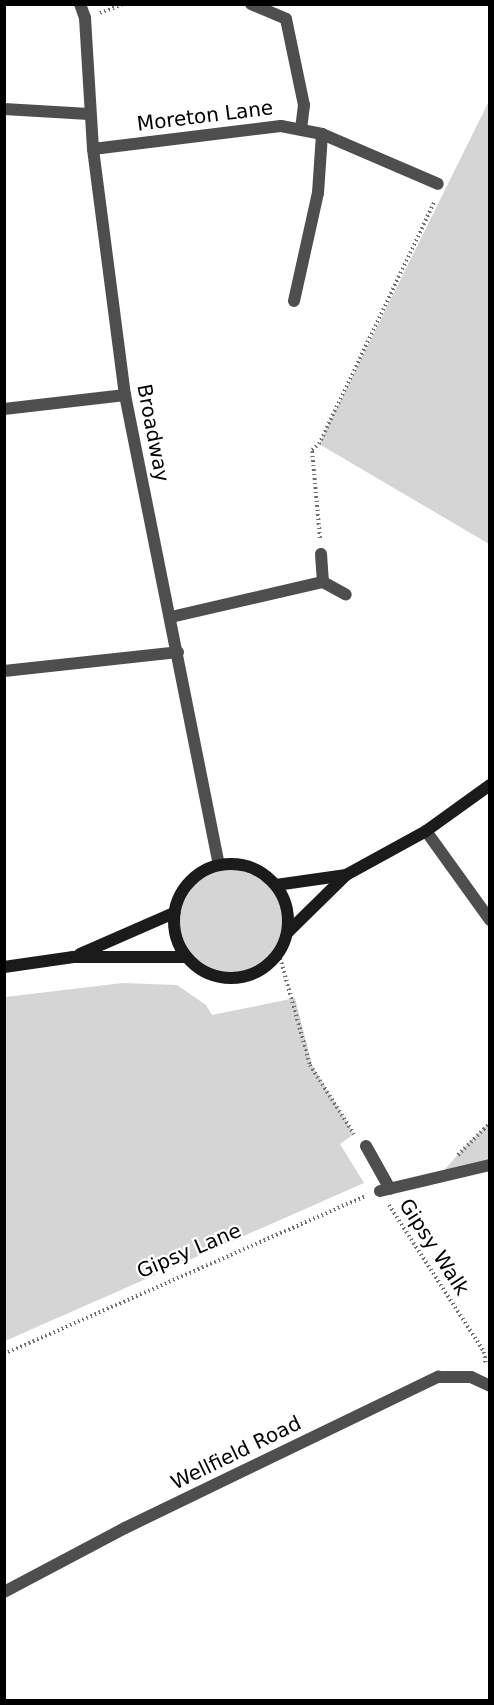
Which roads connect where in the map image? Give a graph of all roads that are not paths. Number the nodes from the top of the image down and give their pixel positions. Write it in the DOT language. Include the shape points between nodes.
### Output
graph roads {
  1 [pos="80,4"];
  2 [pos="251,4"];
  3 [pos="4,109"];
  4 [pos="89,114"];
  5 [pos="301,128"];
  6 [pos="322,134"];
  7 [pos="93,149"];
  8 [pos="438,184"];
  9 [pos="294,301"];
  10 [pos="125,395"];
  11 [pos="4,409"];
  12 [pos="321,554"];
  13 [pos="323,582"];
  14 [pos="346,595"];
  15 [pos="171,617"];
  16 [pos="178,652"];
  17 [pos="4,671"];
  18 [pos="489,785"];
  19 [pos="426,831"];
  20 [pos="219,865"];
  21 [pos="346,875"];
  22 [pos="276,885"];
  23 [pos="174,913"];
  24 [pos="489,920"];
  25 [pos="288,932"];
  26 [pos="74,957"];
  27 [pos="186,957"];
  28 [pos="4,967"];
  29 [pos="366,1146"];
  30 [pos="489,1165"];
  31 [pos="489,1385"];
  32 [pos="4,1593"];
  1 -- 4 [label="street, Broadway" via="85,18"];
  2 -- 5 [label="street" via="286,19 304,105"];
  3 -- 4 [label="street"];
  4 -- 7 [label="street, Broadway"];
  5 -- 6 [label="street, Moreton Lane"];
  5 -- 7 [label="street, Moreton Lane" via="261,125"];
  6 -- 8 [label="street, Moreton Lane"];
  6 -- 9 [label="street" via="318,193"];
  7 -- 10 [label="street, Broadway"];
  10 -- 11 [label="street"];
  10 -- 15 [label="street, Broadway"];
  12 -- 13 [label="street"];
  13 -- 14 [label="street"];
  13 -- 15 [label="street"];
  15 -- 16 [label="street, Broadway"];
  16 -- 17 [label="street"];
  16 -- 20 [label="street, Broadway"];
  18 -- 19 [label="main road"];
  19 -- 21 [label="main road"];
  19 -- 24 [label="street"];
  20 -- 22 [label="main road" via="250,867"];
  20 -- 23 [label="main road" via="189,882"];
  21 -- 22 [label="main road"];
  21 -- 25 [label="main road"];
  22 -- 25 [label="main road" via="289,915"];
  23 -- 26 [label="main road"];
  23 -- 27 [label="main road" via="174,928"];
  25 -- 27 [label="main road" via="279,954 251,975 233,979 207,973"];
  26 -- 27 [label="main road"];
  26 -- 28 [label="main road"];
  29 -- 30 [label="street" via="385,1190"];
  31 -- 32 [label="street, Wellfield Road" via="471,1377 438,1377 125,1528"];
}
